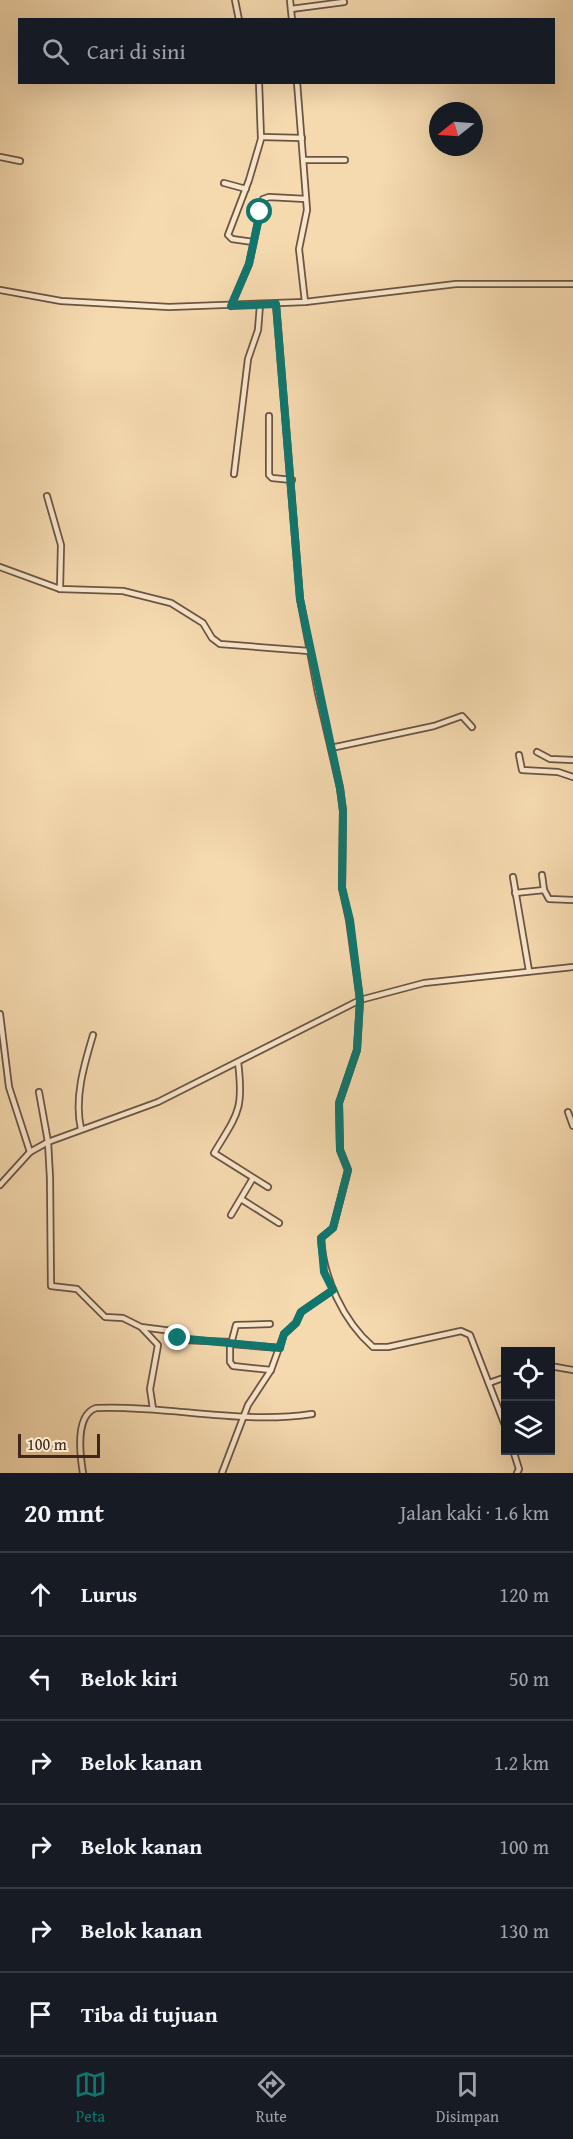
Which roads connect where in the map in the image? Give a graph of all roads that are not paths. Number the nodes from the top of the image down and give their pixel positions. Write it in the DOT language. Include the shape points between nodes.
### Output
graph roads {
  1 [pos="235,0"];
  2 [pos="290,0"];
  3 [pos="344,2"];
  4 [pos="291,9"];
  5 [pos="239,18"];
  6 [pos="292,18"];
  7 [pos="259,84"];
  8 [pos="297,84"];
  9 [pos="262,137"];
  10 [pos="302,138"];
  11 [pos="0,157"];
  12 [pos="304,160"];
  13 [pos="345,160"];
  14 [pos="20,161"];
  15 [pos="224,183"];
  16 [pos="246,189"];
  17 [pos="306,199"];
  18 [pos="253,242"];
  19 [pos="573,284"];
  20 [pos="0,290"];
  21 [pos="305,302"];
  22 [pos="260,304"];
  23 [pos="276,304"];
  24 [pos="231,306"];
  25 [pos="269,416"];
  26 [pos="234,474"];
  27 [pos="292,480"];
  28 [pos="47,496"];
  29 [pos="0,567"];
  30 [pos="60,589"];
  31 [pos="309,651"];
  32 [pos="472,727"];
  33 [pos="331,748"];
  34 [pos="537,752"];
  35 [pos="519,755"];
  36 [pos="573,760"];
  37 [pos="573,777"];
  38 [pos="542,875"];
  39 [pos="513,877"];
  40 [pos="544,890"];
  41 [pos="515,893"];
  42 [pos="573,900"];
  43 [pos="573,967"];
  44 [pos="529,971"];
  45 [pos="360,1000"];
  46 [pos="0,1014"];
  47 [pos="93,1035"];
  48 [pos="238,1062"];
  49 [pos="39,1092"];
  50 [pos="568,1112"];
  51 [pos="573,1125"];
  52 [pos="81,1129"];
  53 [pos="48,1142"];
  54 [pos="30,1152"];
  55 [pos="253,1178"];
  56 [pos="0,1185"];
  57 [pos="268,1187"];
  58 [pos="241,1199"];
  59 [pos="231,1215"];
  60 [pos="279,1223"];
  61 [pos="333,1290"];
  62 [pos="270,1324"];
  63 [pos="141,1327"];
  64 [pos="231,1344"];
  65 [pos="280,1348"];
  66 [pos="555,1366"];
  67 [pos="271,1370"];
  68 [pos="573,1370"];
  69 [pos="501,1379"];
  70 [pos="489,1383"];
  71 [pos="153,1409"];
  72 [pos="312,1414"];
  73 [pos="501,1415"];
  74 [pos="243,1417"];
  75 [pos="514,1455"];
  76 [pos="83,1473"];
  77 [pos="222,1473"];
  78 [pos="517,1473"];
  1 -- 5 [label="street"];
  2 -- 4 [label="street"];
  3 -- 4 [label="street"];
  4 -- 6 [label="street"];
  7 -- 9 [label="street"];
  8 -- 10 [label="street"];
  9 -- 10 [label="street"];
  9 -- 16 [label="street"];
  10 -- 12 [label="street"];
  11 -- 14 [label="street"];
  12 -- 13 [label="street"];
  12 -- 17 [label="street"];
  15 -- 16 [label="street"];
  16 -- 18 [label="street" via="228,235"];
  17 -- 18 [label="street" via="263,198"];
  17 -- 21 [label="street" via="307,216 299,249"];
  18 -- 24 [label="street" via="249,264"];
  19 -- 21 [label="street" via="456,284"];
  20 -- 24 [label="street" via="61,301 170,308"];
  21 -- 23 [label="street"];
  22 -- 23 [label="street"];
  22 -- 24 [label="street"];
  22 -- 26 [label="street" via="258,330 247,368"];
  23 -- 27 [label="street"];
  25 -- 27 [label="street" via="269,475"];
  27 -- 31 [label="street" via="297,568"];
  28 -- 30 [label="street" via="58,529"];
  29 -- 30 [label="street"];
  30 -- 31 [label="street" via="123,591 178,606 203,623 212,639 220,644"];
  31 -- 33 [label="street"];
  32 -- 33 [label="street" via="462,716 434,726"];
  33 -- 45 [label="street" via="343,811 342,888"];
  34 -- 36 [label="street" via="550,759"];
  35 -- 37 [label="street" via="522,770"];
  38 -- 40 [label="street"];
  39 -- 41 [label="street"];
  40 -- 41 [label="street"];
  40 -- 42 [label="street" via="549,899"];
  41 -- 44 [label="street"];
  43 -- 44 [label="street"];
  44 -- 45 [label="street" via="424,983"];
  45 -- 48 [label="street"];
  45 -- 61 [label="street" via="357,1050 339,1103 340,1150 348,1170 333,1228 321,1238 324,1272"];
  46 -- 54 [label="street" via="9,1087"];
  47 -- 52 [label="street" via="80,1088"];
  48 -- 52 [label="street" via="158,1102"];
  48 -- 55 [label="street" via="240,1110 214,1153"];
  49 -- 53 [label="street"];
  50 -- 51 [label="street"];
  52 -- 53 [label="street"];
  53 -- 54 [label="street"];
  53 -- 63 [label="street" via="51,1286 75,1288 102,1316 123,1318"];
  54 -- 56 [label="street"];
  55 -- 57 [label="street"];
  55 -- 58 [label="street"];
  58 -- 59 [label="street"];
  58 -- 60 [label="street"];
  61 -- 65 [label="street" via="301,1312 284,1334"];
  61 -- 70 [label="street" via="373,1347 467,1332"];
  62 -- 64 [label="street" via="236,1325"];
  63 -- 64 [label="street" via="172,1331 183,1340"];
  63 -- 71 [label="street" via="158,1345 150,1389"];
  64 -- 65 [label="street"];
  64 -- 67 [label="street" via="233,1366"];
  65 -- 67 [label="street"];
  66 -- 68 [label="street"];
  67 -- 74 [label="street" via="254,1392"];
  69 -- 70 [label="street"];
  70 -- 73 [label="street"];
  71 -- 74 [label="street"];
  71 -- 76 [label="street" via="88,1411 83,1420"];
  72 -- 74 [label="street" via="280,1419"];
  74 -- 77 [label="street"];
  75 -- 78 [label="street"];
}
